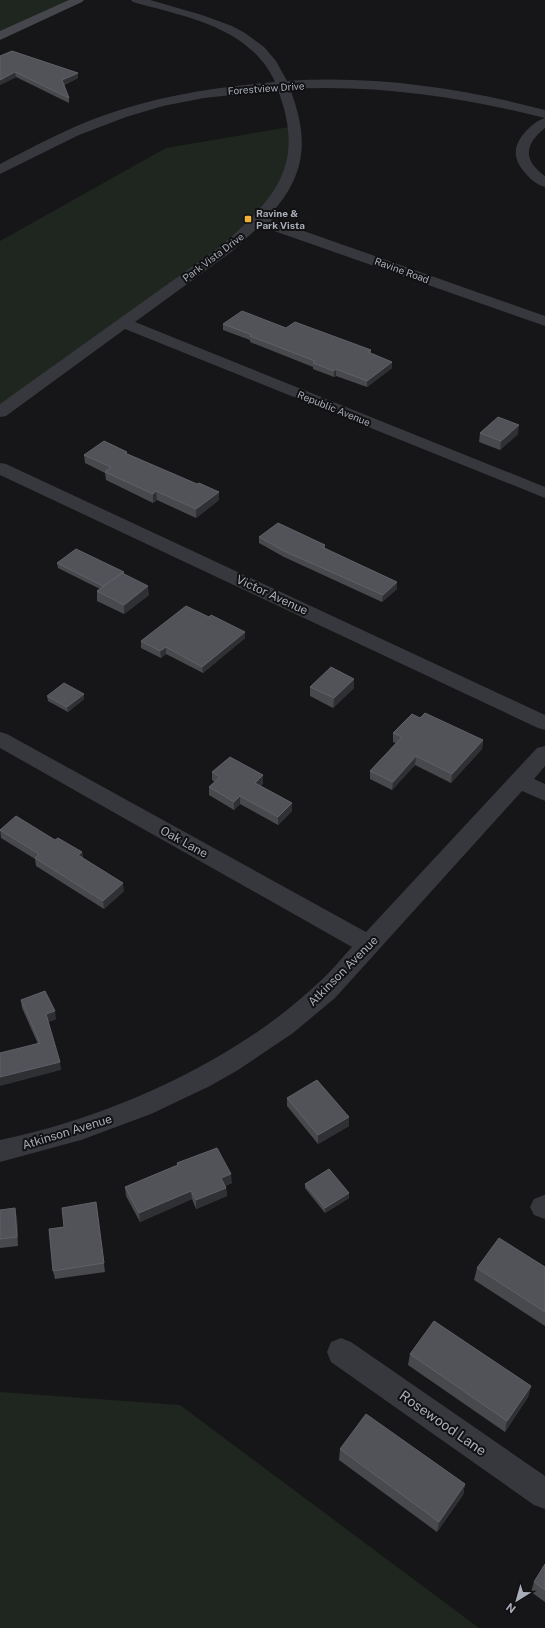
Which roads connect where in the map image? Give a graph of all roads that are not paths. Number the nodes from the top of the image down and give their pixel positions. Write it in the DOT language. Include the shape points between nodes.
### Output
graph roads {
  1 [pos="78,0"];
  2 [pos="137,0"];
  3 [pos="0,36"];
  4 [pos="283,86"];
  5 [pos="545,114"];
  6 [pos="545,122"];
  7 [pos="0,170"];
  8 [pos="545,183"];
  9 [pos="258,220"];
  10 [pos="545,321"];
  11 [pos="123,323"];
  12 [pos="0,412"];
  13 [pos="0,468"];
  14 [pos="545,493"];
  15 [pos="545,723"];
  16 [pos="0,739"];
  17 [pos="545,753"];
  18 [pos="520,781"];
  19 [pos="545,794"];
  20 [pos="368,945"];
  21 [pos="0,1151"];
  22 [pos="341,1352"];
  23 [pos="545,1494"];
  1 -- 3 [label="street"];
  2 -- 4 [label="street, Park Vista Drive" via="213,23 253,43 274,65"];
  4 -- 5 [label="street, Forestview Drive" via="358,85 417,89 490,100"];
  4 -- 7 [label="street, Forestview Drive" via="208,94 121,114 60,139"];
  4 -- 9 [label="street, Park Vista Drive" via="295,126 295,156 284,187"];
  6 -- 8 [label="street" via="528,136 522,147 522,155 528,168"];
  9 -- 10 [label="street, Ravine Road"];
  9 -- 11 [label="street, Park Vista Drive" via="226,249"];
  11 -- 12 [label="street, Park Vista Drive"];
  11 -- 14 [label="street, Republic Avenue"];
  13 -- 15 [label="street, Victor Avenue"];
  16 -- 20 [label="street, Oak Lane"];
  17 -- 18 [label="street, Atkinson Avenue"];
  18 -- 19 [label="street"];
  18 -- 20 [label="street, Atkinson Avenue"];
  20 -- 21 [label="street, Atkinson Avenue" via="326,991 285,1026 246,1053 196,1082 111,1119 74,1132"];
  22 -- 23 [label="street, Rosewood Lane"];
}
